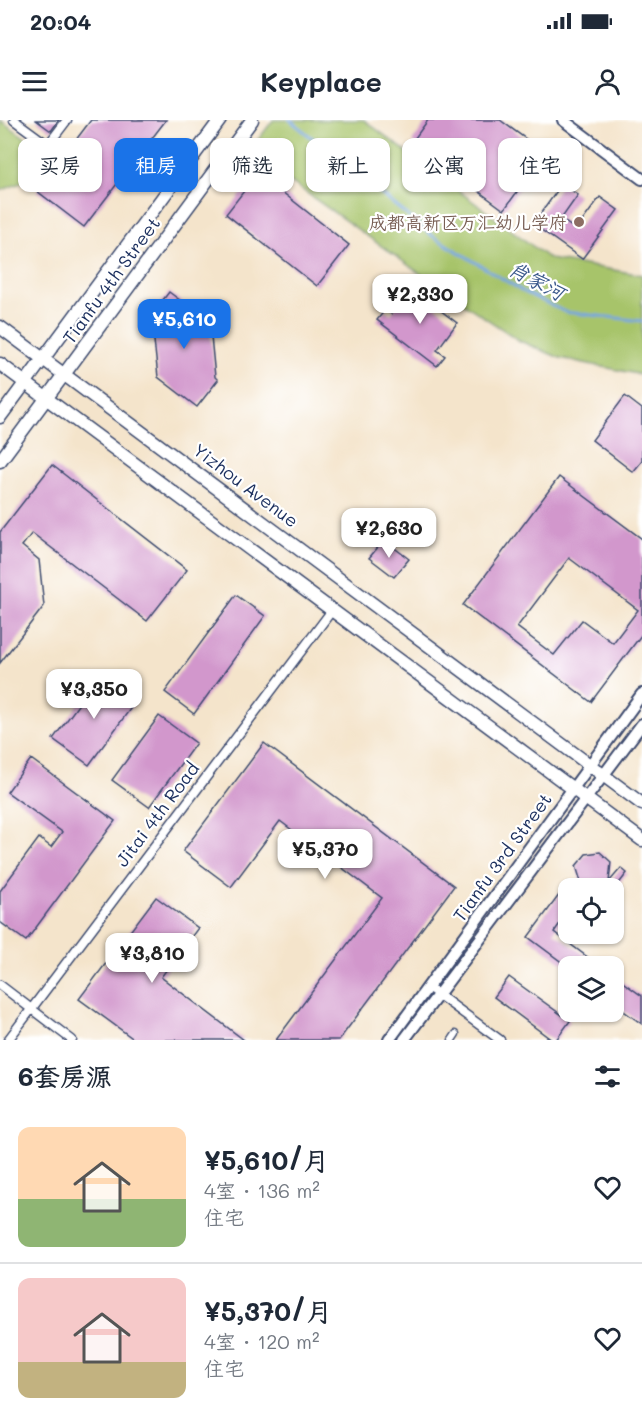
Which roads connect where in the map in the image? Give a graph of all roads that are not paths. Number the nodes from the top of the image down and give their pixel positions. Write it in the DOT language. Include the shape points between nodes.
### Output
graph roads {
  1 [pos="14,120"];
  2 [pos="67,120"];
  3 [pos="220,120"];
  4 [pos="252,120"];
  5 [pos="563,120"];
  6 [pos="642,178"];
  7 [pos="0,327"];
  8 [pos="44,358"];
  9 [pos="0,364"];
  10 [pos="65,373"];
  11 [pos="25,383"];
  12 [pos="47,398"];
  13 [pos="0,417"];
  14 [pos="0,461"];
  15 [pos="333,609"];
  16 [pos="642,694"];
  17 [pos="642,724"];
  18 [pos="590,764"];
  19 [pos="604,775"];
  20 [pos="572,788"];
  21 [pos="587,799"];
  22 [pos="642,804"];
  23 [pos="642,840"];
  24 [pos="0,985"];
  25 [pos="433,990"];
  26 [pos="31,1009"];
  27 [pos="8,1040"];
  28 [pos="72,1040"];
  29 [pos="389,1040"];
  30 [pos="404,1040"];
  31 [pos="500,1040"];
  1 -- 2 [label="street" via="48,145"];
  3 -- 8 [label="main road, Tianfu 4th Street"];
  4 -- 10 [label="main road, Tianfu 4th Street"];
  5 -- 6 [label="street"];
  7 -- 8 [label="main road, Yizhou Avenue"];
  8 -- 10 [label="main road, Yizhou Avenue"];
  8 -- 11 [label="main road, Tianfu 4th Street"];
  9 -- 11 [label="main road"];
  10 -- 12 [label="main road, Tianfu 4th Street"];
  10 -- 18 [label="main road, Yizhou Avenue"];
  11 -- 12 [label="main road"];
  11 -- 13 [label="main road, Tianfu 4th Street"];
  12 -- 14 [label="main road, Tianfu 4th Street"];
  12 -- 15 [label="main road"];
  15 -- 20 [label="main road"];
  15 -- 26 [label="street, Jitai 4th Road"];
  16 -- 18 [label="street, Tianfu 3rd Street"];
  17 -- 19 [label="street, Tianfu 3rd Street"];
  18 -- 19 [label="main road, Yizhou Avenue"];
  18 -- 20 [label="street, Tianfu 3rd Street"];
  19 -- 21 [label="street, Tianfu 3rd Street"];
  19 -- 22 [label="main road, Yizhou Avenue"];
  20 -- 21 [label="main road"];
  20 -- 25 [label="street, Tianfu 3rd Street"];
  21 -- 23 [label="main road"];
  21 -- 25 [label="street, Tianfu 3rd Street"];
  24 -- 26 [label="street"];
  25 -- 29 [label="street, Tianfu 3rd Street"];
  25 -- 30 [label="street, Tianfu 3rd Street"];
  25 -- 31 [label="street"];
  26 -- 27 [label="street, Jitai 4th Road"];
  26 -- 28 [label="street"];
}
